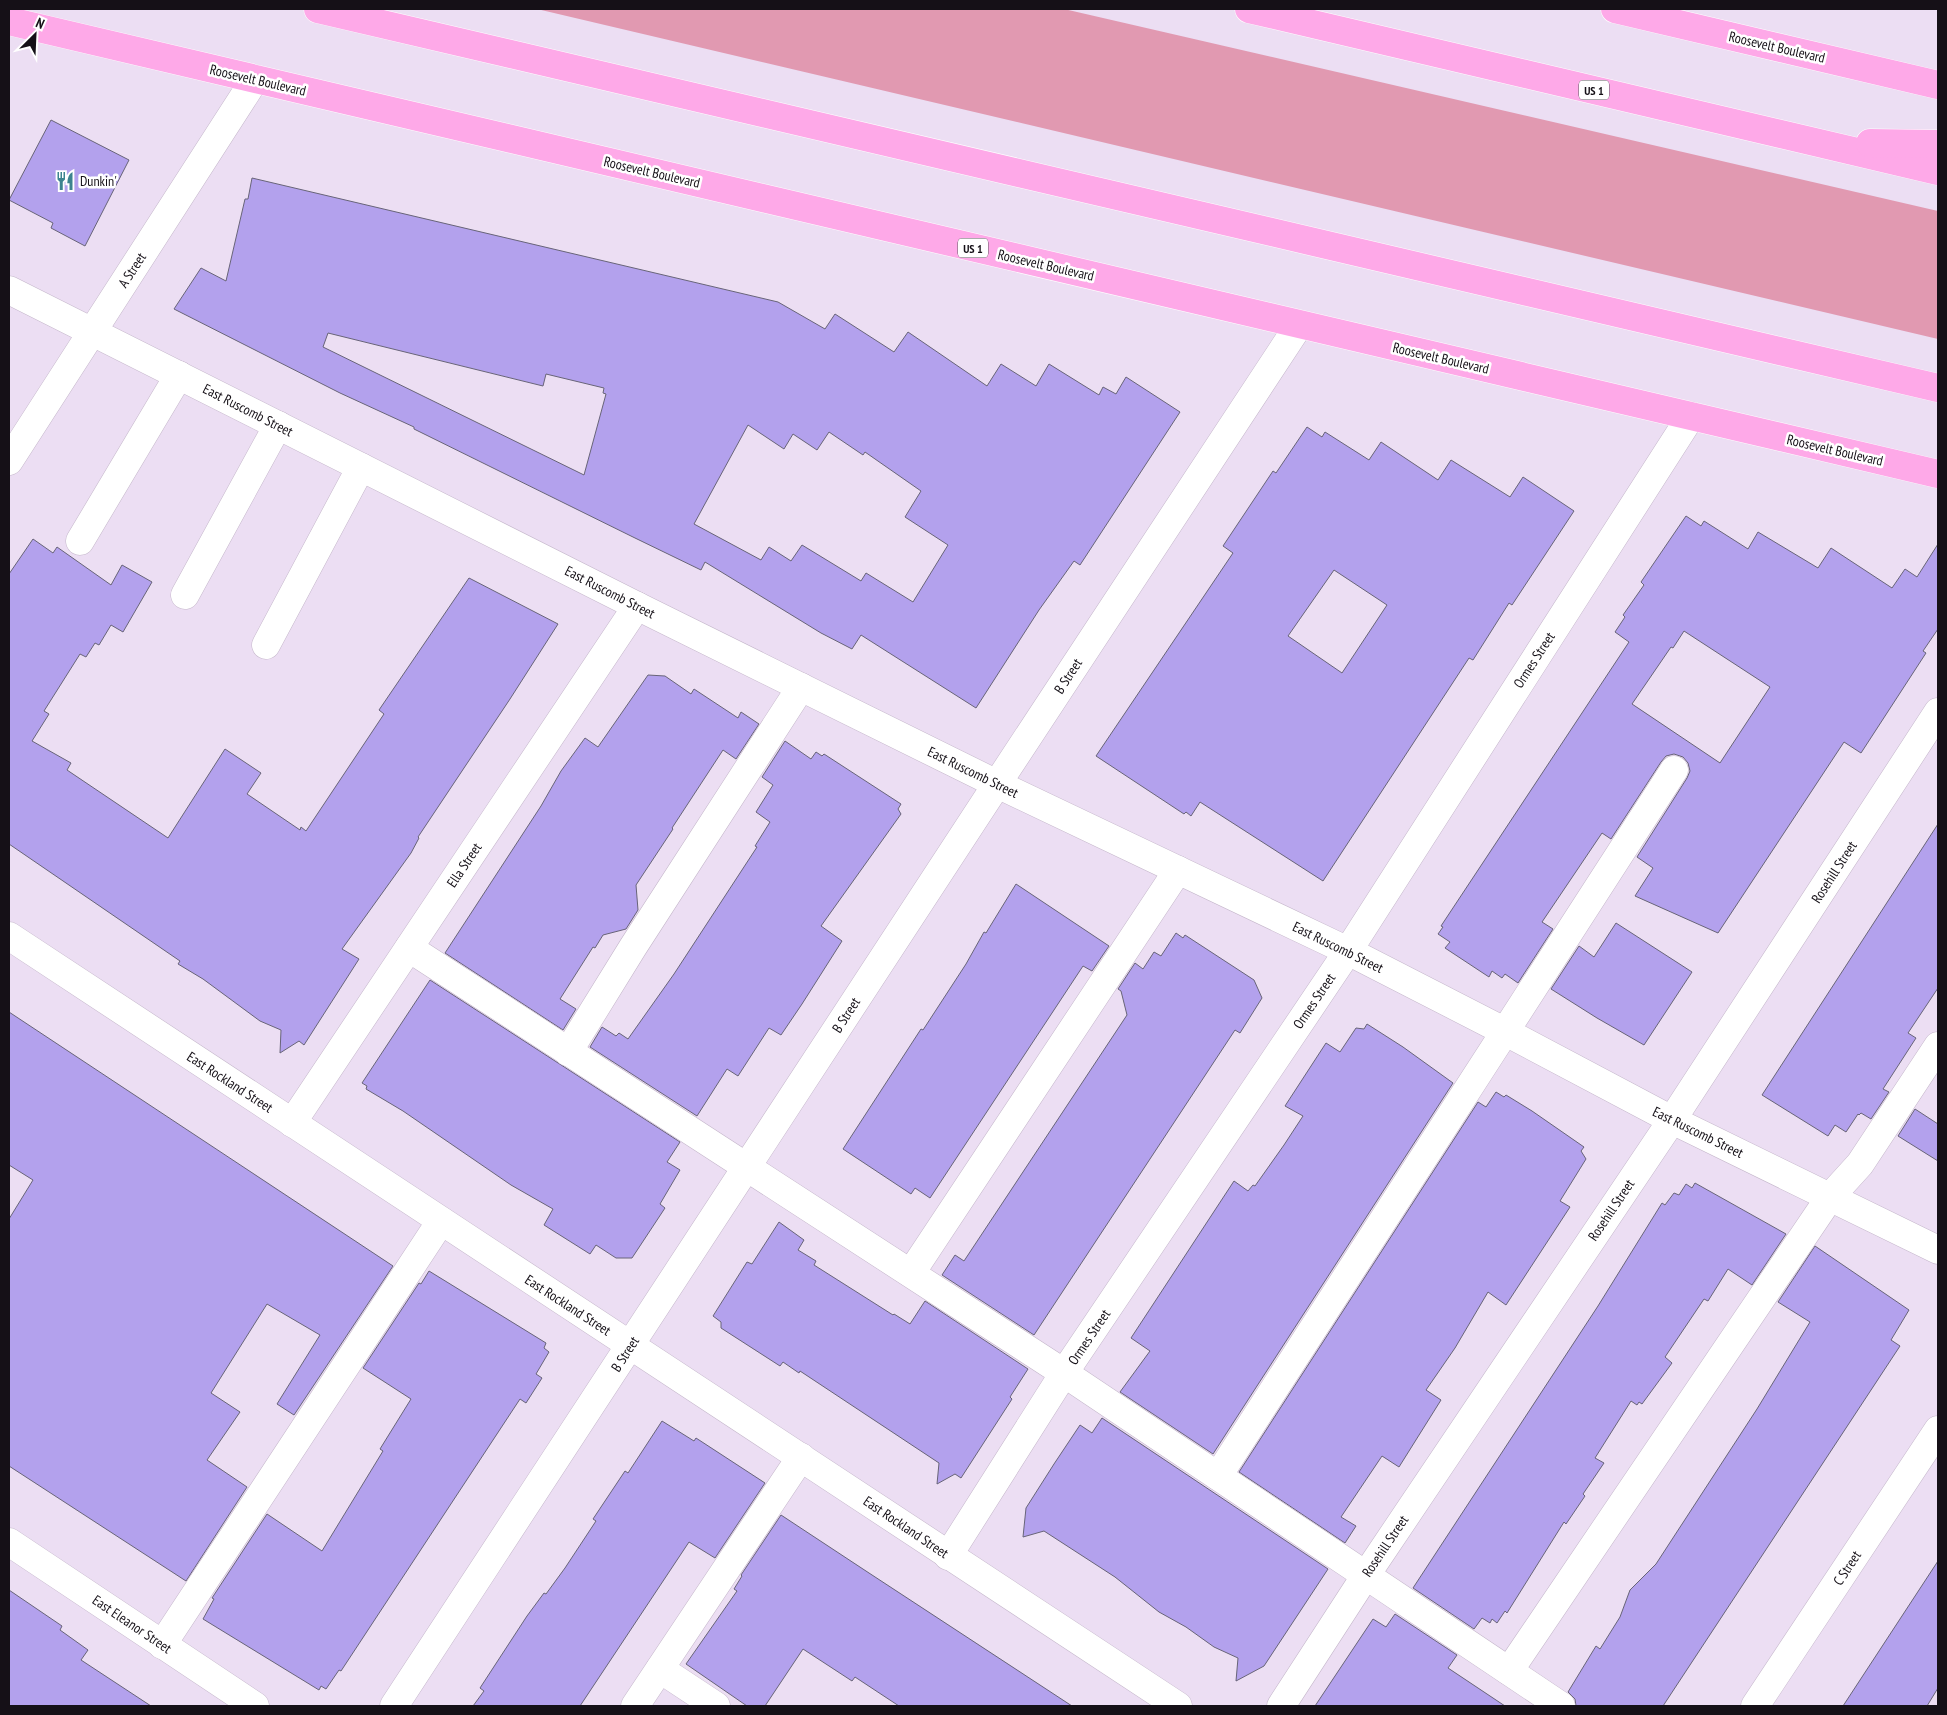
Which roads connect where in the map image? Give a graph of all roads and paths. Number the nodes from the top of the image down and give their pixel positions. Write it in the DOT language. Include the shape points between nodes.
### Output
graph roads {
  1 [pos="318,9"];
  2 [pos="1249,9"];
  3 [pos="1318,9"];
  4 [pos="1615,9"];
  5 [pos="9,21"];
  6 [pos="1384,41"];
  7 [pos="255,79"];
  8 [pos="1938,85"];
  9 [pos="1819,143"];
  10 [pos="1938,144"];
  11 [pos="1938,171"];
  12 [pos="9,290"];
  13 [pos="1300,325"];
  14 [pos="93,332"];
  15 [pos="178,375"];
  16 [pos="1938,388"];
  17 [pos="1691,416"];
  18 [pos="278,425"];
  19 [pos="9,461"];
  20 [pos="361,467"];
  21 [pos="1938,474"];
  22 [pos="80,542"];
  23 [pos="185,595"];
  24 [pos="637,606"];
  25 [pos="266,645"];
  26 [pos="801,687"];
  27 [pos="1938,712"];
  28 [pos="1674,770"];
  29 [pos="997,784"];
  30 [pos="1178,870"];
  31 [pos="9,936"];
  32 [pos="409,948"];
  33 [pos="1348,951"];
  34 [pos="1504,1031"];
  35 [pos="1938,1046"];
  36 [pos="568,1052"];
  37 [pos="1672,1120"];
  38 [pos="292,1123"];
  39 [pos="747,1168"];
  40 [pos="1830,1197"];
  41 [pos="441,1221"];
  42 [pos="1938,1250"];
  43 [pos="911,1273"];
  44 [pos="630,1345"];
  45 [pos="1064,1373"];
  46 [pos="1938,1430"];
  47 [pos="801,1457"];
  48 [pos="1218,1476"];
  49 [pos="9,1542"];
  50 [pos="948,1556"];
  51 [pos="1366,1575"];
  52 [pos="162,1645"];
  53 [pos="660,1669"];
  54 [pos="1509,1672"];
  55 [pos="255,1706"];
  56 [pos="394,1706"];
  57 [pos="635,1706"];
  58 [pos="716,1706"];
  59 [pos="1178,1706"];
  60 [pos="1281,1706"];
  61 [pos="1560,1706"];
  62 [pos="1755,1706"];
  1 -- 16 [label="highway"];
  2 -- 6 [label="highway, US 1"];
  3 -- 6 [label="highway"];
  4 -- 8 [label="highway, Roosevelt Boulevard"];
  5 -- 7 [label="highway, Roosevelt Boulevard / US 1"];
  6 -- 9 [label="highway, US 1"];
  7 -- 13 [label="highway, Roosevelt Boulevard / US 1"];
  7 -- 14 [label="street, A Street"];
  9 -- 10 [label="highway"];
  9 -- 11 [label="highway, US 1"];
  12 -- 14 [label="street, East Ruscomb Street"];
  13 -- 17 [label="highway, Roosevelt Boulevard / US 1"];
  13 -- 29 [label="street, B Street"];
  14 -- 15 [label="street, East Ruscomb Street"];
  14 -- 19 [label="street, A Street"];
  15 -- 18 [label="street, East Ruscomb Street"];
  15 -- 22 [label="street"];
  17 -- 21 [label="highway, Roosevelt Boulevard / US 1"];
  17 -- 33 [label="street, Ormes Street"];
  18 -- 20 [label="street, East Ruscomb Street"];
  18 -- 23 [label="street"];
  20 -- 24 [label="street, East Ruscomb Street"];
  20 -- 25 [label="street"];
  24 -- 26 [label="street, East Ruscomb Street"];
  24 -- 32 [label="street, Ella Street"];
  26 -- 29 [label="street, East Ruscomb Street"];
  26 -- 36 [label="street"];
  27 -- 37 [label="street, Rosehill Street"];
  28 -- 34 [label="street"];
  29 -- 30 [label="street, East Ruscomb Street"];
  29 -- 39 [label="street, B Street"];
  30 -- 33 [label="street, East Ruscomb Street"];
  30 -- 43 [label="street"];
  31 -- 38 [label="street, East Rockland Street"];
  32 -- 36 [label="street"];
  32 -- 38 [label="street, Ella Street"];
  33 -- 34 [label="street, East Ruscomb Street"];
  33 -- 45 [label="street, Ormes Street"];
  34 -- 37 [label="street, East Ruscomb Street"];
  34 -- 48 [label="street"];
  35 -- 40 [label="street" via="1860,1164"];
  36 -- 39 [label="street"];
  37 -- 40 [label="street, East Ruscomb Street"];
  37 -- 51 [label="street, Rosehill Street"];
  38 -- 41 [label="street, East Rockland Street"];
  39 -- 43 [label="street"];
  39 -- 44 [label="street, B Street"];
  40 -- 42 [label="street, East Ruscomb Street"];
  40 -- 54 [label="street"];
  41 -- 44 [label="street, East Rockland Street"];
  41 -- 52 [label="street"];
  43 -- 45 [label="street"];
  44 -- 47 [label="street, East Rockland Street"];
  44 -- 56 [label="street, B Street"];
  45 -- 48 [label="street"];
  45 -- 50 [label="street, Ormes Street"];
  46 -- 62 [label="street, C Street"];
  47 -- 50 [label="street, East Rockland Street"];
  47 -- 53 [label="street"];
  48 -- 51 [label="street"];
  49 -- 52 [label="street, East Eleanor Street"];
  50 -- 59 [label="street, East Rockland Street"];
  51 -- 54 [label="street"];
  51 -- 60 [label="street, Rosehill Street"];
  52 -- 55 [label="street, East Eleanor Street"];
  53 -- 57 [label="street"];
  53 -- 58 [label="street"];
  54 -- 61 [label="street"];
}
